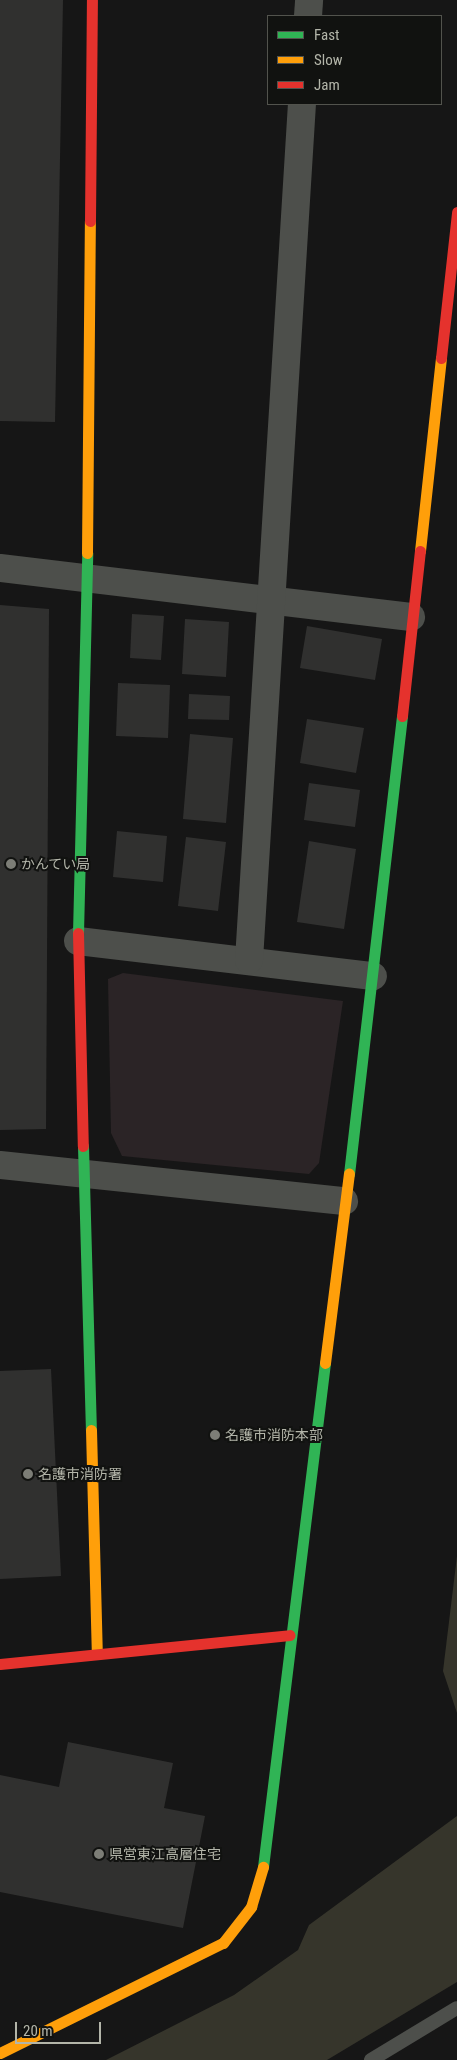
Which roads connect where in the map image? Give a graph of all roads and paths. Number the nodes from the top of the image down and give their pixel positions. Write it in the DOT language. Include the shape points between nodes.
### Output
graph roads {
  1 [pos="92,0"];
  2 [pos="309,0"];
  3 [pos="308,15"];
  4 [pos="302,105"];
  5 [pos="457,212"];
  6 [pos="0,568"];
  7 [pos="88,581"];
  8 [pos="272,598"];
  9 [pos="410,617"];
  10 [pos="78,941"];
  11 [pos="249,960"];
  12 [pos="373,976"];
  13 [pos="0,1165"];
  14 [pos="85,1174"];
  15 [pos="344,1201"];
  16 [pos="290,1635"];
  17 [pos="97,1654"];
  18 [pos="0,1664"];
  19 [pos="457,2008"];
  20 [pos="0,2053"];
  21 [pos="371,2060"];
  1 -- 7 [label="street"];
  2 -- 3 [label="street"];
  4 -- 8 [label="street"];
  5 -- 9 [label="street"];
  6 -- 7 [label="street"];
  7 -- 8 [label="street"];
  7 -- 10 [label="street"];
  8 -- 9 [label="street"];
  8 -- 11 [label="street"];
  9 -- 12 [label="street"];
  10 -- 11 [label="street"];
  10 -- 14 [label="street"];
  11 -- 12 [label="street"];
  12 -- 15 [label="street"];
  13 -- 14 [label="street"];
  14 -- 15 [label="street"];
  14 -- 17 [label="street"];
  15 -- 16 [label="street"];
  16 -- 17 [label="street"];
  16 -- 20 [label="street" via="261,1881 239,1925 223,1943 202,1956"];
  17 -- 18 [label="street"];
  19 -- 21 [label="lane"];
}
